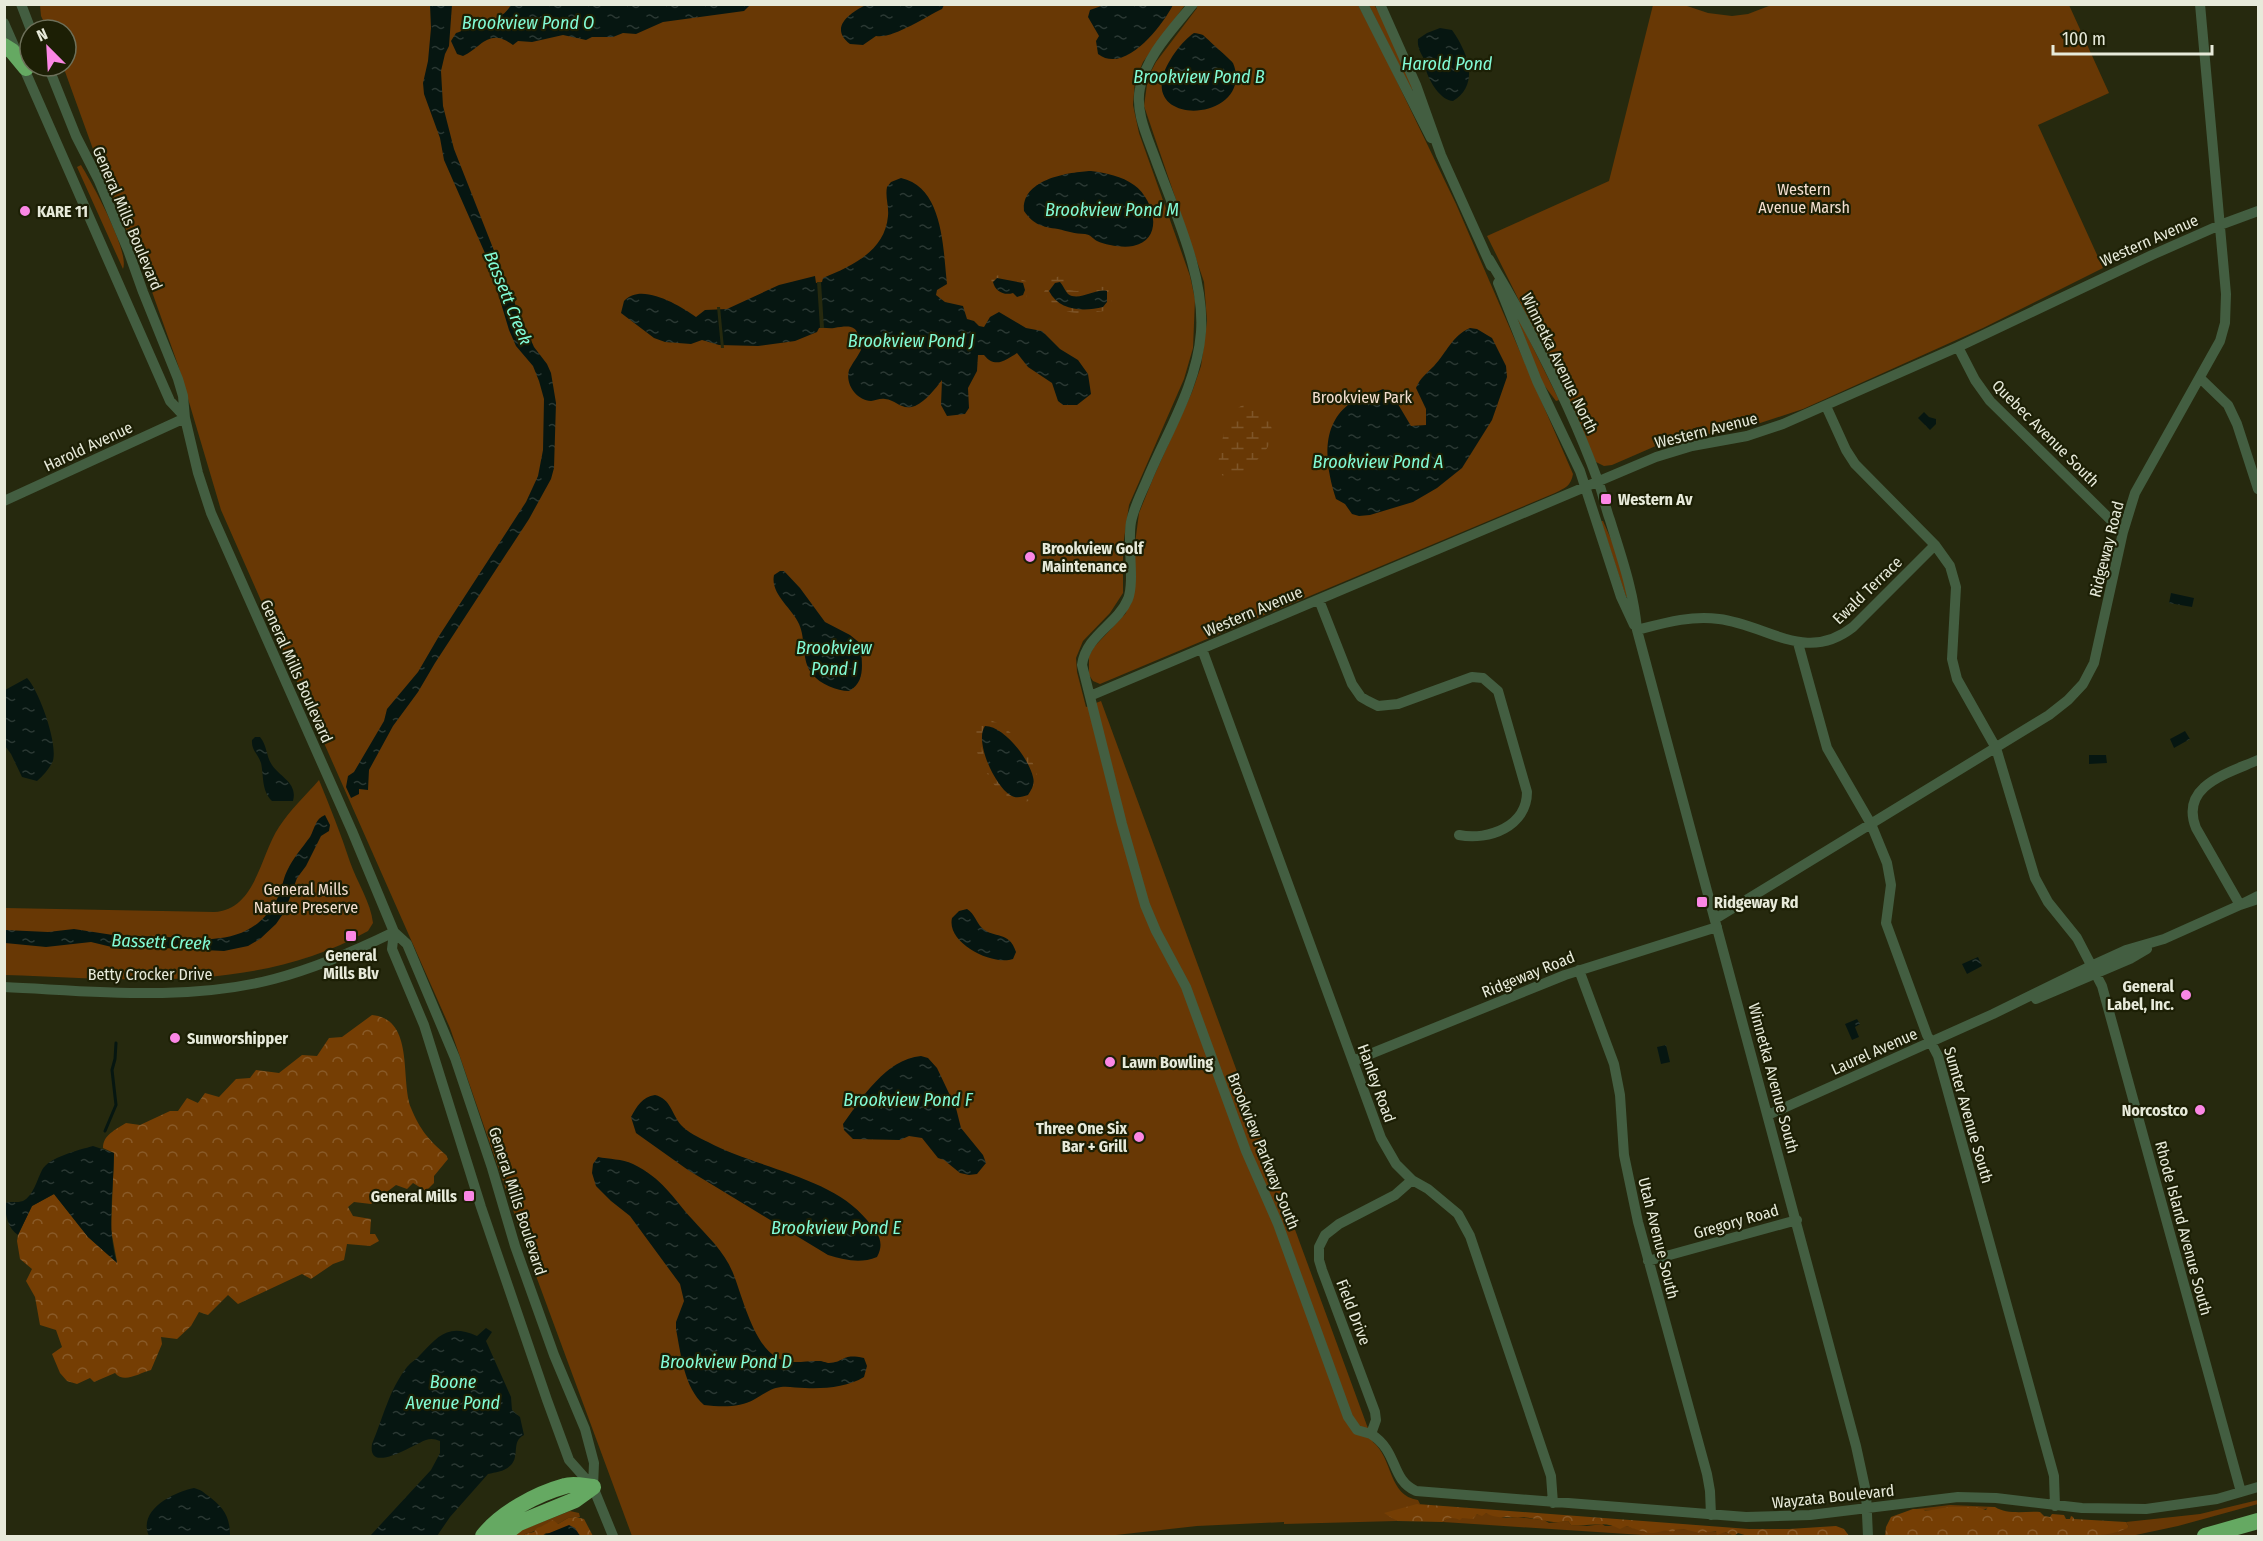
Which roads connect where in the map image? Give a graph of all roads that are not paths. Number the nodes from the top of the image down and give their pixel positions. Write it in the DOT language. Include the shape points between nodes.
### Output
graph roads {
  1 [pos="21,4"];
  2 [pos="1193,4"];
  3 [pos="1363,4"];
  4 [pos="1380,4"];
  5 [pos="2200,4"];
  6 [pos="27,18"];
  7 [pos="4,23"];
  8 [pos="4,46"];
  9 [pos="18,52"];
  10 [pos="18,58"];
  11 [pos="30,78"];
  12 [pos="53,78"];
  13 [pos="1442,155"];
  14 [pos="2259,211"];
  15 [pos="2220,225"];
  16 [pos="1489,260"];
  17 [pos="1958,347"];
  18 [pos="2200,378"];
  19 [pos="1826,406"];
  20 [pos="185,418"];
  21 [pos="1599,483"];
  22 [pos="1586,488"];
  23 [pos="2259,489"];
  24 [pos="4,501"];
  25 [pos="2123,532"];
  26 [pos="1935,545"];
  27 [pos="1319,600"];
  28 [pos="1637,630"];
  29 [pos="1798,643"];
  30 [pos="1202,649"];
  31 [pos="1090,696"];
  32 [pos="1996,748"];
  33 [pos="2259,760"];
  34 [pos="1871,824"];
  35 [pos="1459,836"];
  36 [pos="2259,897"];
  37 [pos="2240,906"];
  38 [pos="1716,923"];
  39 [pos="394,932"];
  40 [pos="2095,969"];
  41 [pos="1579,970"];
  42 [pos="4,987"];
  43 [pos="1931,1042"];
  44 [pos="1353,1061"];
  45 [pos="1768,1115"];
  46 [pos="1412,1180"];
  47 [pos="1797,1220"];
  48 [pos="1648,1261"];
  49 [pos="1371,1434"];
  50 [pos="593,1487"];
  51 [pos="2259,1487"];
  52 [pos="2241,1492"];
  53 [pos="1553,1503"];
  54 [pos="2055,1506"];
  55 [pos="1867,1508"];
  56 [pos="1711,1515"];
  57 [pos="2259,1521"];
  58 [pos="1868,1535"];
  59 [pos="483,1536"];
  60 [pos="502,1536"];
  61 [pos="613,1536"];
  62 [pos="2205,1536"];
  1 -- 6 [label="street"];
  2 -- 31 [label="street, Brookview Parkway South" via="1148,64 1139,98 1145,130 1198,285 1201,331 1189,386 1135,508 1128,599 1089,645 1083,658"];
  3 -- 13 [label="street, Winnetka Avenue North"];
  4 -- 13 [label="street, Winnetka Avenue North"];
  5 -- 15 [label="street, Ridgeway Road"];
  7 -- 9 [label="street, General Mills Boulevard"];
  8 -- 10 [label="highway"];
  11 -- 20 [label="street, General Mills Boulevard" via="170,401"];
  12 -- 20 [label="street, General Mills Boulevard" via="128,250 178,379"];
  13 -- 16 [label="street, Winnetka Avenue North"];
  14 -- 15 [label="street, Western Avenue"];
  15 -- 17 [label="street, Western Avenue"];
  15 -- 18 [label="street, Ridgeway Road" via="2225,323"];
  16 -- 21 [label="street, Winnetka Avenue North" via="1555,382"];
  16 -- 22 [label="street, Winnetka Avenue North" via="1537,381"];
  17 -- 19 [label="street, Western Avenue"];
  17 -- 25 [label="street, Quebec Avenue South" via="1990,400"];
  18 -- 23 [label="street" via="2222,397 2233,415"];
  18 -- 25 [label="street, Ridgeway Road" via="2139,484"];
  19 -- 21 [label="street, Western Avenue" via="1748,436 1666,453"];
  19 -- 26 [label="street, Rhode Island Avenue South" via="1855,464"];
  20 -- 24 [label="street, Harold Avenue"];
  20 -- 39 [label="street, General Mills Boulevard" via="211,513"];
  21 -- 22 [label="street, Western Avenue"];
  21 -- 28 [label="street, Winnetka Avenue South" via="1630,586"];
  22 -- 27 [label="street, Western Avenue"];
  22 -- 28 [label="street, Winnetka Avenue South" via="1621,597"];
  25 -- 32 [label="street, Ridgeway Road" via="2089,674 2060,707"];
  26 -- 29 [label="street, Ewald Terrace" via="1847,632 1826,642"];
  26 -- 32 [label="street, Rhode Island Avenue South" via="1955,580 1954,673"];
  27 -- 30 [label="street, Western Avenue"];
  27 -- 35 [label="street" via="1352,684 1368,701 1378,706 1398,704 1472,676 1483,678 1498,691 1527,792 1525,806 1519,819 1506,828 1482,837"];
  28 -- 29 [label="street, Ewald Terrace" via="1686,619 1719,619"];
  28 -- 38 [label="street, Winnetka Avenue South"];
  29 -- 34 [label="street, Sumter Avenue South" via="1827,748"];
  30 -- 31 [label="street, Western Avenue"];
  30 -- 44 [label="street, Hanley Road"];
  31 -- 49 [label="street, Brookview Parkway South" via="1147,911 1186,987 1348,1417 1357,1430"];
  32 -- 34 [label="street, Ridgeway Road"];
  32 -- 40 [label="street, Rhode Island Avenue South" via="2035,878"];
  33 -- 37 [label="street" via="2206,784 2196,796 2192,810 2196,828"];
  34 -- 38 [label="street, Ridgeway Road"];
  34 -- 43 [label="street, Sumter Avenue South" via="1891,879 1886,923"];
  36 -- 37 [label="street, Laurel Avenue"];
  37 -- 40 [label="street, Laurel Avenue" via="2164,939 2126,950"];
  38 -- 41 [label="street, Ridgeway Road"];
  38 -- 45 [label="street, Winnetka Avenue South"];
  39 -- 42 [label="street, Betty Crocker Drive" via="314,968 232,988 148,993"];
  39 -- 50 [label="street, General Mills Boulevard" via="407,944 455,1058 515,1246 585,1429 594,1463"];
  39 -- 50 [label="street, General Mills Boulevard" via="392,949 433,1050 547,1400 569,1460"];
  40 -- 43 [label="street, Laurel Avenue"];
  40 -- 52 [label="street, Rhode Island Avenue South"];
  41 -- 44 [label="street, Ridgeway Road"];
  41 -- 48 [label="street, Utah Avenue South" via="1614,1064 1624,1155"];
  43 -- 45 [label="street, Laurel Avenue"];
  43 -- 54 [label="street, Sumter Avenue South" via="2054,1476"];
  44 -- 46 [label="street, Hanley Road" via="1381,1138 1396,1164"];
  45 -- 47 [label="street, Winnetka Avenue South"];
  46 -- 49 [label="street, Field Drive" via="1395,1195 1331,1229 1319,1247 1322,1270 1375,1412"];
  46 -- 53 [label="street, Hanley Road" via="1458,1214 1470,1236 1551,1476"];
  47 -- 48 [label="street, Gregory Road"];
  47 -- 55 [label="street, Winnetka Avenue South" via="1858,1452"];
  48 -- 56 [label="street, Utah Avenue South" via="1707,1474"];
  49 -- 53 [label="street, Wayzata Boulevard" via="1388,1448 1408,1488 1425,1493"];
  50 -- 59 [label="highway" via="567,1485 524,1503"];
  50 -- 60 [label="highway" via="574,1500 519,1523"];
  50 -- 61 [label="street, General Mills Boulevard"];
  51 -- 52 [label="street, Wayzata Boulevard"];
  52 -- 54 [label="street, Wayzata Boulevard" via="2146,1509"];
  53 -- 56 [label="street, Wayzata Boulevard"];
  54 -- 55 [label="street, Wayzata Boulevard" via="1958,1497"];
  55 -- 56 [label="street, Wayzata Boulevard" via="1780,1517"];
  55 -- 58 [label="street, Winnetka Avenue South"];
  57 -- 62 [label="highway"];
}
